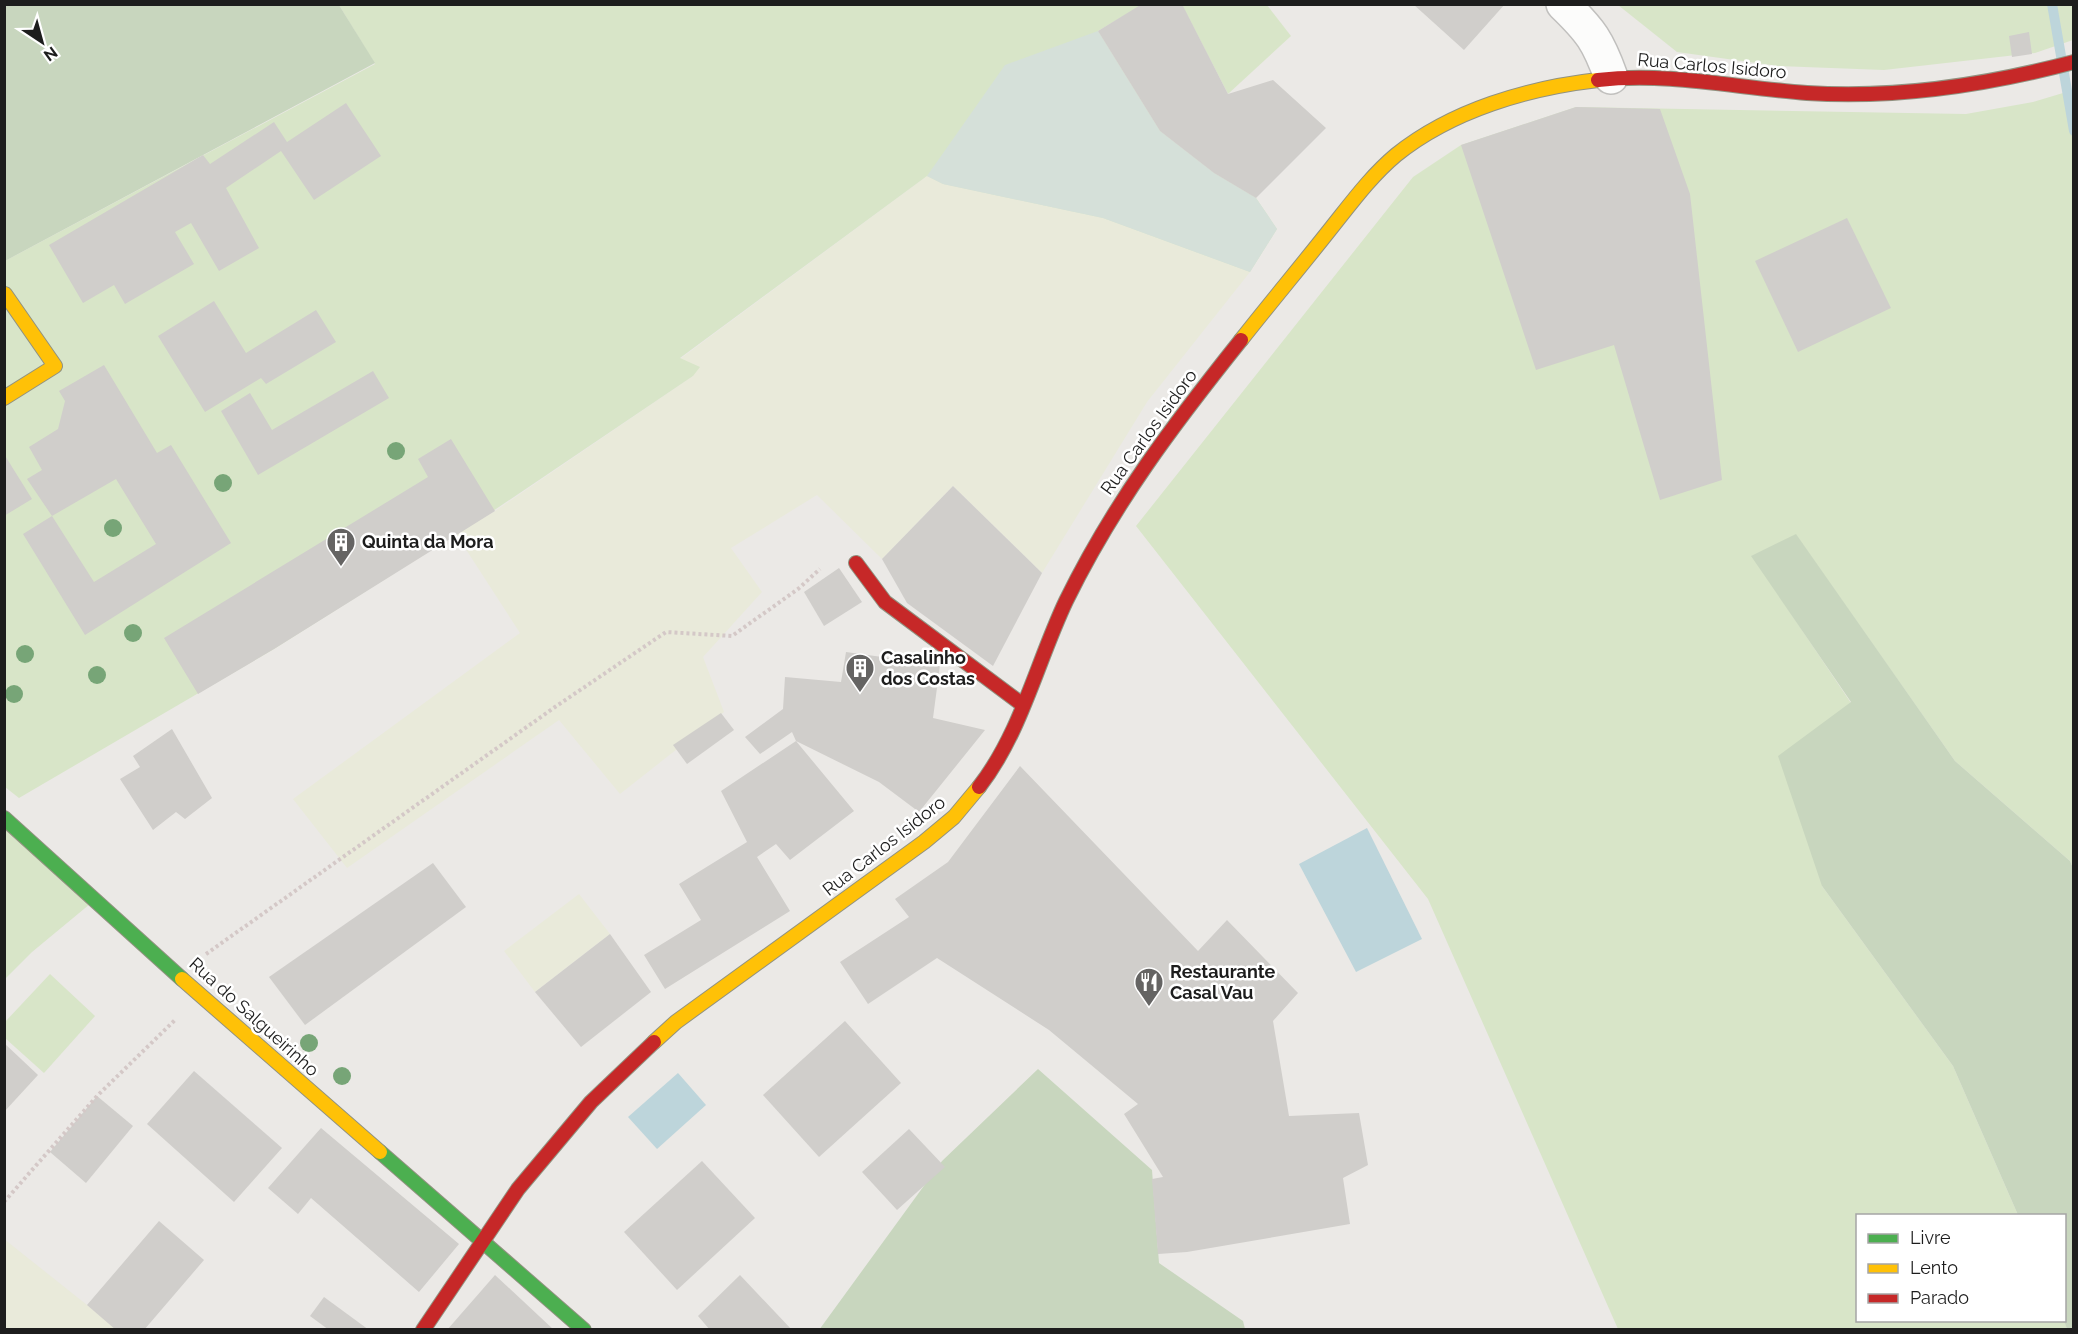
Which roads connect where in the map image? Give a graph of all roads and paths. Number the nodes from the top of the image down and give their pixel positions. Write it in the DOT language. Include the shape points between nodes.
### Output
graph roads {
  1 [pos="1563,4"];
  2 [pos="2073,62"];
  3 [pos="1611,77"];
  4 [pos="5,294"];
  5 [pos="4,398"];
  6 [pos="856,562"];
  7 [pos="1023,705"];
  8 [pos="4,818"];
  9 [pos="178,974"];
  10 [pos="201,995"];
  11 [pos="4,1202"];
  12 [pos="483,1239"];
  13 [pos="423,1329"];
  14 [pos="584,1329"];
  1 -- 3 [label="street" via="1587,27 1601,49"];
  2 -- 3 [label="street, Rua Carlos Isidoro" via="1987,84 1888,94 1825,94 1687,79"];
  3 -- 7 [label="street, Rua Carlos Isidoro" via="1530,92 1455,120 1397,154 1366,184 1194,398 1142,470 1112,516 1066,602"];
  4 -- 5 [label="street" via="55,366"];
  6 -- 7 [label="street" via="885,603"];
  6 -- 9 [label="path" via="832,558 798,589 732,636 666,632"];
  7 -- 12 [label="street, Rua Carlos Isidoro" via="1005,747 954,818 676,1022 640,1053 554,1144"];
  8 -- 9 [label="street, Rua do Salgueirinho"];
  9 -- 10 [label="street, Rua do Salgueirinho"];
  10 -- 11 [label="path" via="97,1096"];
  10 -- 12 [label="street, Rua do Salgueirinho"];
  12 -- 13 [label="street, Rua Carlos Isidoro"];
  12 -- 14 [label="street, Rua do Salgueirinho"];
}
